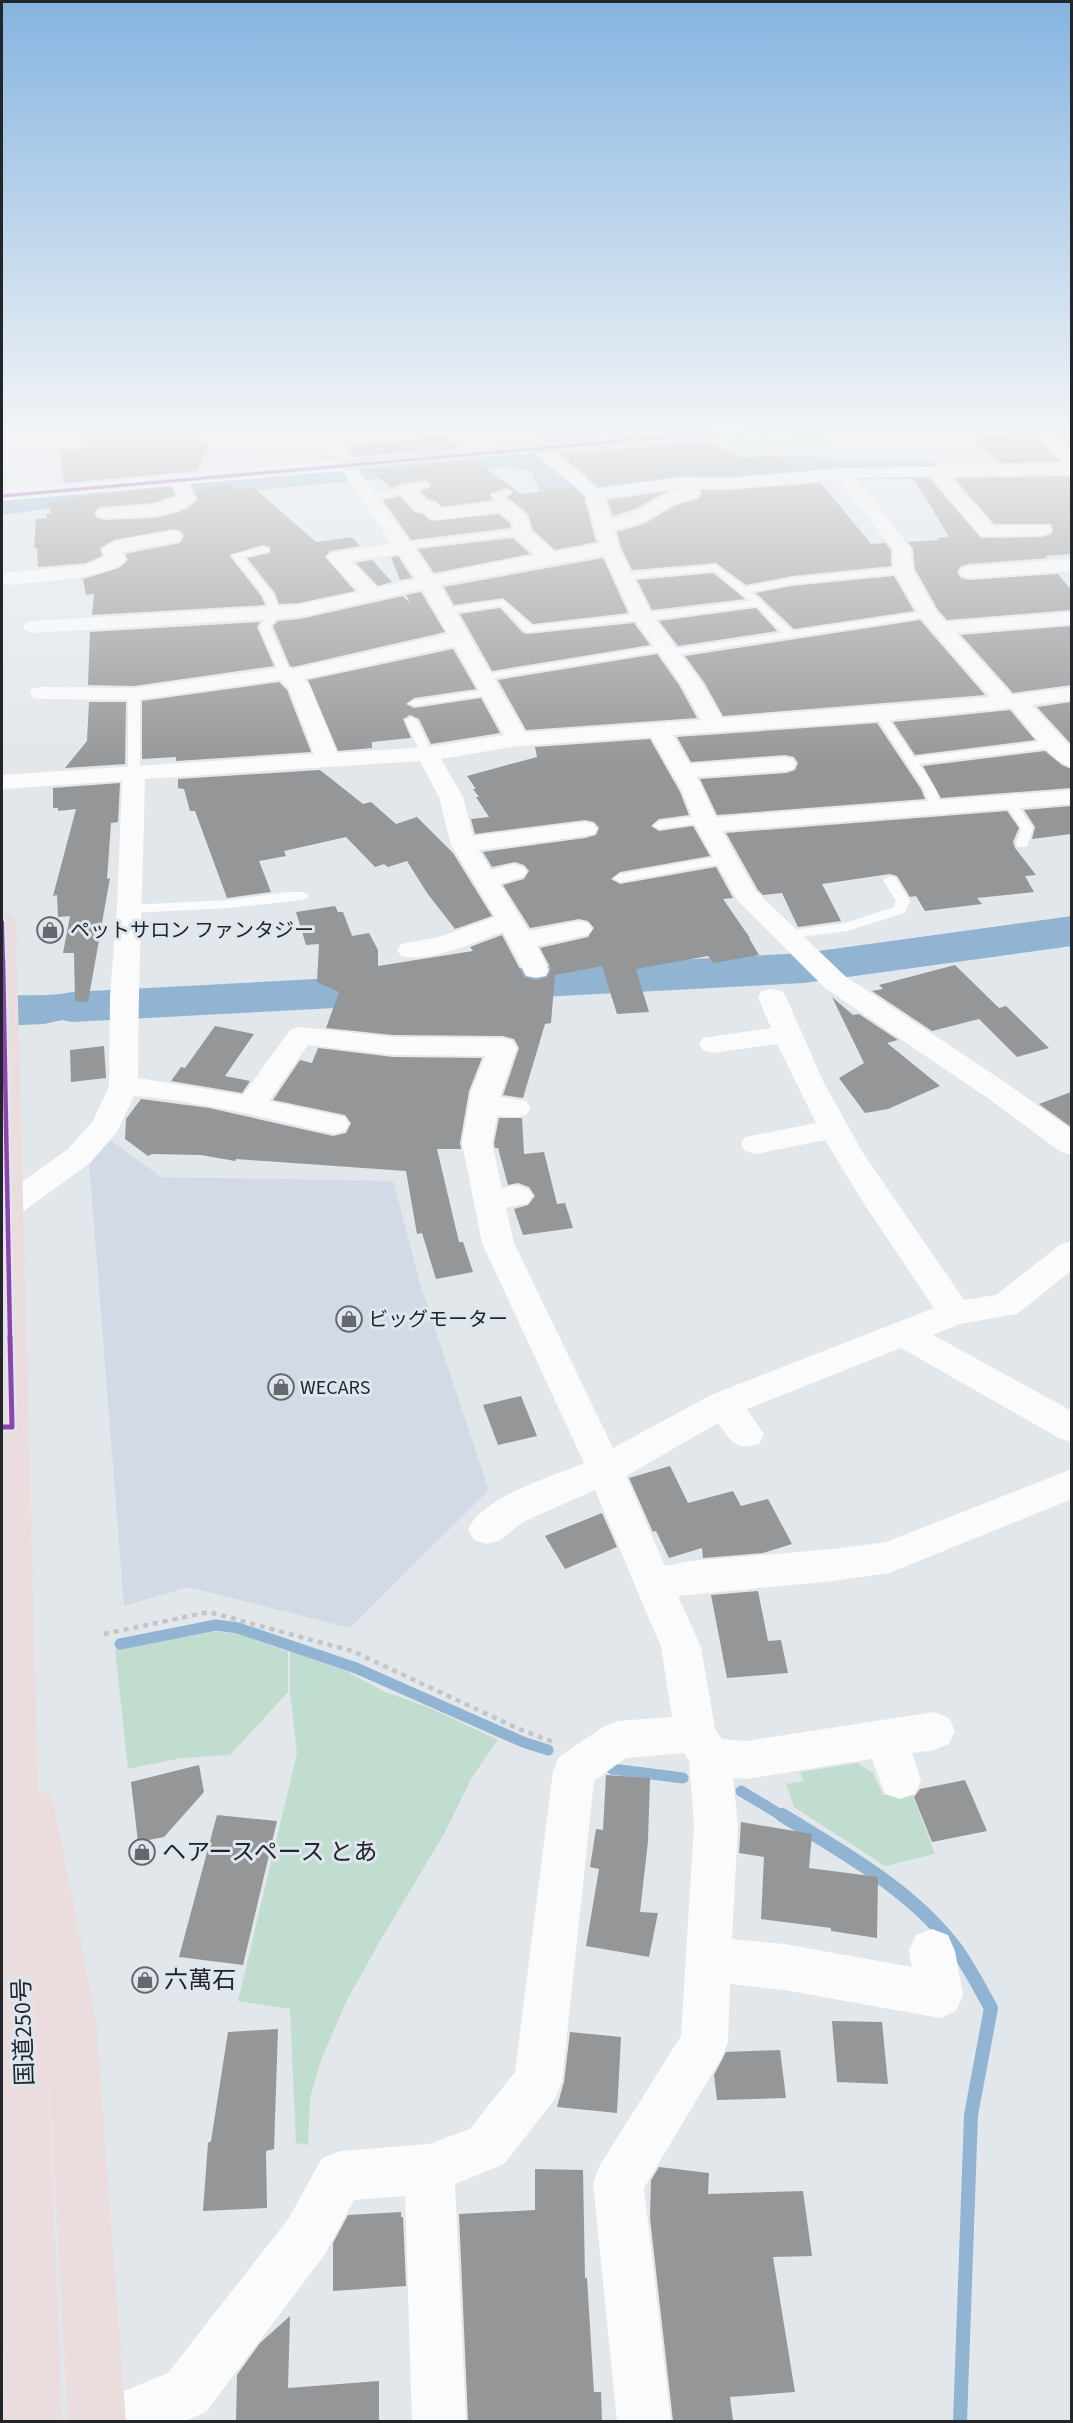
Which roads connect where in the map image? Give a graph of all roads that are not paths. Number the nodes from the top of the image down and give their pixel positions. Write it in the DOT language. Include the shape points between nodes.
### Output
graph roads {
  1 [pos="142,542"];
  2 [pos="401,542"];
  3 [pos="443,542"];
  4 [pos="532,542"];
  5 [pos="608,542"];
  6 [pos="892,542"];
  7 [pos="404,547"];
  8 [pos="610,548"];
  9 [pos="264,550"];
  10 [pos="550,559"];
  11 [pos="1071,565"];
  12 [pos="969,569"];
  13 [pos="903,570"];
  14 [pos="623,576"];
  15 [pos="2,579"];
  16 [pos="428,582"];
  17 [pos="743,590"];
  18 [pos="374,596"];
  19 [pos="759,603"];
  20 [pos="446,611"];
  21 [pos="276,614"];
  22 [pos="643,617"];
  23 [pos="1071,618"];
  24 [pos="934,621"];
  25 [pos="33,627"];
  26 [pos="791,635"];
  27 [pos="462,638"];
  28 [pos="665,651"];
  29 [pos="287,675"];
  30 [pos="488,685"];
  31 [pos="41,693"];
  32 [pos="1071,693"];
  33 [pos="134,694"];
  34 [pos="1012,702"];
  35 [pos="414,703"];
  36 [pos="880,714"];
  37 [pos="411,720"];
  38 [pos="714,724"];
  39 [pos="658,729"];
  40 [pos="518,738"];
  41 [pos="1054,744"];
  42 [pos="427,754"];
  43 [pos="328,760"];
  44 [pos="1071,760"];
  45 [pos="910,761"];
  46 [pos="785,764"];
  47 [pos="682,771"];
  48 [pos="134,773"];
  49 [pos="2,782"];
  50 [pos="1071,798"];
  51 [pos="1011,804"];
  52 [pos="937,809"];
  53 [pos="706,822"];
  54 [pos="659,825"];
  55 [pos="585,829"];
  56 [pos="1022,844"];
  57 [pos="464,845"];
  58 [pos="726,859"];
  59 [pos="514,872"];
  60 [pos="620,879"];
  61 [pos="484,880"];
  62 [pos="890,880"];
  63 [pos="303,896"];
  64 [pos="130,909"];
  65 [pos="2,922"];
  66 [pos="579,929"];
  67 [pos="516,930"];
  68 [pos="786,935"];
  69 [pos="410,950"];
  70 [pos="536,970"];
  71 [pos="772,997"];
  72 [pos="787,1034"];
  73 [pos="713,1044"];
  74 [pos="124,1086"];
  75 [pos="483,1105"];
  76 [pos="250,1106"];
  77 [pos="516,1108"];
  78 [pos="334,1124"];
  79 [pos="834,1129"];
  80 [pos="756,1144"];
  81 [pos="1071,1145"];
  82 [pos="6,1208"];
  83 [pos="1065,1265"];
  84 [pos="955,1313"];
  85 [pos="904,1334"];
  86 [pos="723,1404"];
  87 [pos="7,1427"];
  88 [pos="1071,1428"];
  89 [pos="746,1434"];
  90 [pos="605,1470"];
  91 [pos="1071,1483"];
  92 [pos="488,1529"];
  93 [pos="652,1585"];
  94 [pos="14,1708"];
  95 [pos="934,1731"];
  96 [pos="886,1737"];
  97 [pos="703,1745"];
  98 [pos="900,1780"];
  99 [pos="932,1952"];
  100 [pos="708,1959"];
  101 [pos="429,2169"];
  102 [pos="33,2421"];
  103 [pos="98,2421"];
  104 [pos="114,2421"];
  105 [pos="439,2421"];
  106 [pos="644,2421"];
  1 -- 15 [label="street" via="111,550 116,560 90,570"];
  2 -- 7 [label="street"];
  3 -- 7 [label="lane"];
  4 -- 10 [label="street"];
  5 -- 8 [label="street"];
  6 -- 13 [label="street" via="902,549"];
  7 -- 16 [label="street"];
  7 -- 18 [label="street" via="337,557"];
  8 -- 10 [label="street"];
  8 -- 14 [label="street"];
  9 -- 21 [label="lane" via="236,555 268,594"];
  10 -- 16 [label="street"];
  11 -- 12 [label="street" via="1036,573"];
  13 -- 17 [label="lane"];
  13 -- 24 [label="street"];
  14 -- 17 [label="lane" via="716,568"];
  14 -- 22 [label="street"];
  16 -- 18 [label="street"];
  16 -- 20 [label="street"];
  17 -- 19 [label="lane"];
  18 -- 21 [label="street"];
  19 -- 22 [label="lane"];
  19 -- 26 [label="lane"];
  20 -- 22 [label="lane" via="503,603 529,629"];
  20 -- 27 [label="street"];
  21 -- 25 [label="street"];
  21 -- 29 [label="lane" via="264,626"];
  22 -- 28 [label="street"];
  23 -- 24 [label="street"];
  24 -- 26 [label="lane"];
  24 -- 34 [label="street"];
  26 -- 28 [label="lane"];
  27 -- 29 [label="street" via="388,652 354,664"];
  27 -- 30 [label="street"];
  28 -- 30 [label="lane"];
  28 -- 38 [label="street" via="691,683"];
  29 -- 33 [label="street"];
  29 -- 43 [label="street" via="303,696"];
  30 -- 35 [label="lane"];
  30 -- 40 [label="street"];
  31 -- 33 [label="street"];
  32 -- 34 [label="street"];
  33 -- 48 [label="lane"];
  34 -- 36 [label="street"];
  34 -- 41 [label="street"];
  36 -- 38 [label="street"];
  36 -- 45 [label="lane"];
  37 -- 42 [label="lane"];
  38 -- 39 [label="street"];
  39 -- 40 [label="street"];
  39 -- 47 [label="street"];
  40 -- 42 [label="street"];
  41 -- 44 [label="street"];
  41 -- 45 [label="lane"];
  42 -- 43 [label="street"];
  42 -- 57 [label="street" via="451,797"];
  43 -- 48 [label="street"];
  45 -- 52 [label="lane" via="929,788"];
  46 -- 47 [label="street"];
  47 -- 53 [label="street"];
  48 -- 49 [label="street"];
  48 -- 64 [label="street"];
  50 -- 51 [label="street"];
  51 -- 52 [label="street"];
  51 -- 56 [label="lane" via="1027,828"];
  52 -- 53 [label="street"];
  53 -- 54 [label="lane"];
  53 -- 58 [label="street"];
  55 -- 57 [label="street" via="564,840"];
  57 -- 61 [label="street"];
  58 -- 60 [label="lane"];
  58 -- 68 [label="street" via="746,895"];
  59 -- 61 [label="street"];
  61 -- 67 [label="street"];
  62 -- 68 [label="lane" via="903,901 900,910 847,927"];
  63 -- 64 [label="lane"];
  64 -- 74 [label="street"];
  65 -- 82 [label="highway, 国道250号"];
  66 -- 67 [label="street"];
  67 -- 69 [label="street"];
  67 -- 70 [label="street"];
  68 -- 81 [label="street" via="835,982"];
  71 -- 72 [label="street"];
  72 -- 73 [label="street"];
  72 -- 79 [label="street"];
  74 -- 76 [label="street"];
  74 -- 82 [label="street" via="106,1125 79,1156"];
  75 -- 76 [label="street" via="486,1091 513,1048 393,1046 300,1036"];
  75 -- 77 [label="street"];
  75 -- 90 [label="street" via="477,1143 503,1198 498,1243"];
  76 -- 78 [label="street"];
  79 -- 80 [label="street"];
  79 -- 84 [label="street"];
  82 -- 87 [label="highway, 国道250号"];
  83 -- 84 [label="street" via="1005,1306"];
  84 -- 85 [label="street"];
  85 -- 86 [label="street"];
  85 -- 88 [label="street"];
  86 -- 89 [label="street"];
  86 -- 90 [label="street"];
  87 -- 94 [label="highway, 国道250号"];
  90 -- 92 [label="street" via="510,1511"];
  90 -- 93 [label="street"];
  91 -- 93 [label="street" via="889,1557 690,1577"];
  93 -- 97 [label="street" via="681,1647"];
  94 -- 102 [label="highway, 国道250号"];
  94 -- 103 [label="highway" via="71,2021"];
  95 -- 96 [label="street"];
  96 -- 97 [label="street" via="746,1760"];
  96 -- 98 [label="street"];
  97 -- 100 [label="street" via="716,1825"];
  97 -- 101 [label="street" via="618,1740 574,1770 538,2082 487,2147"];
  99 -- 100 [label="street" via="940,1995 784,1967"];
  100 -- 106 [label="street" via="704,2042 618,2183"];
  101 -- 104 [label="street" via="340,2176 307,2236 187,2393"];
  101 -- 105 [label="street"];
}
